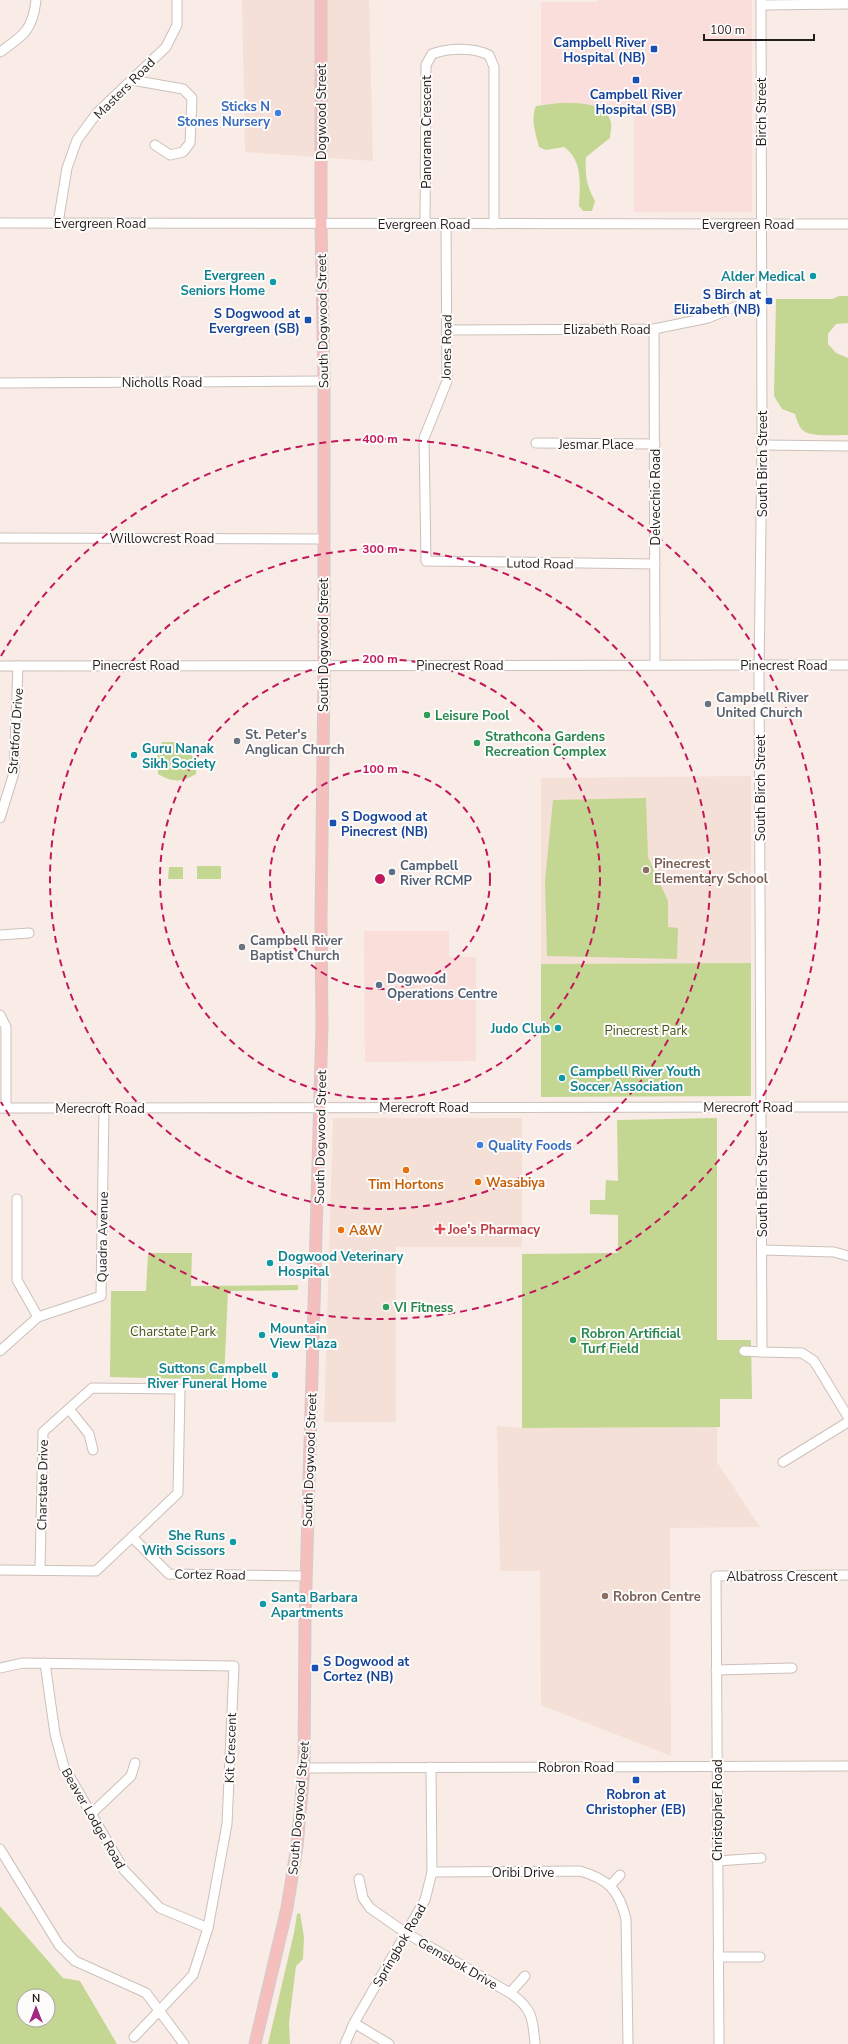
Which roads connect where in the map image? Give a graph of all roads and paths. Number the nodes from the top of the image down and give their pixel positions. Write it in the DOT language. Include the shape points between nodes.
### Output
graph roads {
  1 [pos="36,0"];
  2 [pos="177,0"];
  3 [pos="321,0"];
  4 [pos="761,2"];
  5 [pos="848,4"];
  6 [pos="0,52"];
  7 [pos="132,80"];
  8 [pos="154,145"];
  9 [pos="0,223"];
  10 [pos="58,223"];
  11 [pos="321,224"];
  12 [pos="425,224"];
  13 [pos="446,224"];
  14 [pos="494,224"];
  15 [pos="762,224"];
  16 [pos="848,224"];
  17 [pos="762,296"];
  18 [pos="654,329"];
  19 [pos="447,330"];
  20 [pos="324,381"];
  21 [pos="0,383"];
  22 [pos="536,443"];
  23 [pos="655,444"];
  24 [pos="762,445"];
  25 [pos="848,446"];
  26 [pos="0,538"];
  27 [pos="324,538"];
  28 [pos="426,561"];
  29 [pos="655,564"];
  30 [pos="759,664"];
  31 [pos="848,664"];
  32 [pos="324,665"];
  33 [pos="655,665"];
  34 [pos="0,666"];
  35 [pos="18,666"];
  36 [pos="0,818"];
  37 [pos="29,933"];
  38 [pos="0,934"];
  39 [pos="0,1015"];
  40 [pos="761,1107"];
  41 [pos="848,1107"];
  42 [pos="3,1108"];
  43 [pos="104,1108"];
  44 [pos="321,1108"];
  45 [pos="17,1199"];
  46 [pos="762,1250"];
  47 [pos="848,1256"];
  48 [pos="38,1318"];
  49 [pos="0,1351"];
  50 [pos="744,1351"];
  51 [pos="762,1352"];
  52 [pos="68,1409"];
  53 [pos="848,1417"];
  54 [pos="848,1422"];
  55 [pos="93,1450"];
  56 [pos="783,1462"];
  57 [pos="132,1537"];
  58 [pos="0,1570"];
  59 [pos="40,1570"];
  60 [pos="848,1575"];
  61 [pos="306,1576"];
  62 [pos="716,1576"];
  63 [pos="45,1663"];
  64 [pos="0,1668"];
  65 [pos="792,1668"];
  66 [pos="716,1670"];
  67 [pos="135,1763"];
  68 [pos="717,1766"];
  69 [pos="848,1766"];
  70 [pos="304,1768"];
  71 [pos="431,1768"];
  72 [pos="91,1814"];
  73 [pos="0,1849"];
  74 [pos="761,1858"];
  75 [pos="718,1861"];
  76 [pos="432,1872"];
  77 [pos="620,1875"];
  78 [pos="359,1879"];
  79 [pos="610,1886"];
  80 [pos="208,1928"];
  81 [pos="406,1933"];
  82 [pos="718,1957"];
  83 [pos="760,1957"];
  84 [pos="525,1976"];
  85 [pos="510,1993"];
  86 [pos="159,2010"];
  87 [pos="354,2023"];
  88 [pos="134,2037"];
  89 [pos="184,2044"];
  90 [pos="255,2044"];
  91 [pos="345,2044"];
  92 [pos="389,2044"];
  93 [pos="535,2044"];
  94 [pos="628,2044"];
  95 [pos="719,2044"];
  1 -- 6 [label="street" via="33,18 24,35"];
  2 -- 7 [label="street, Masters Road" via="177,25 166,47"];
  3 -- 11 [label="main road, Dogwood Street"];
  4 -- 5 [label="street"];
  4 -- 15 [label="street, Birch Street"];
  7 -- 8 [label="street" via="183,89 192,98 190,143 183,152 170,155"];
  7 -- 10 [label="street, Masters Road" via="97,113 77,140 67,168"];
  9 -- 10 [label="street, Evergreen Road"];
  10 -- 11 [label="street, Evergreen Road"];
  11 -- 12 [label="street, Evergreen Road"];
  11 -- 20 [label="main road, South Dogwood Street"];
  12 -- 13 [label="street, Evergreen Road"];
  12 -- 14 [label="street, Panorama Crescent" via="426,65 432,54 442,50 478,50 489,55 494,67"];
  13 -- 14 [label="street, Evergreen Road"];
  13 -- 19 [label="street, Jones Road"];
  14 -- 15 [label="street, Evergreen Road"];
  15 -- 16 [label="street, Evergreen Road"];
  15 -- 17 [label="street, South Birch Street"];
  17 -- 18 [label="street, Elizabeth Road" via="708,318"];
  17 -- 24 [label="street, South Birch Street"];
  18 -- 19 [label="street, Elizabeth Road"];
  18 -- 23 [label="street, Delvecchio Road"];
  19 -- 28 [label="street, Jones Road" via="447,381 424,438"];
  20 -- 21 [label="street, Nicholls Road"];
  20 -- 27 [label="main road, South Dogwood Street"];
  22 -- 23 [label="street, Jesmar Place"];
  23 -- 29 [label="street, Delvecchio Road"];
  24 -- 25 [label="street"];
  24 -- 30 [label="street, South Birch Street"];
  26 -- 27 [label="street, Willowcrest Road"];
  27 -- 32 [label="main road, South Dogwood Street"];
  28 -- 29 [label="street, Lutod Road"];
  29 -- 33 [label="street, Delvecchio Road"];
  30 -- 31 [label="street, Pinecrest Road"];
  30 -- 33 [label="street, Pinecrest Road"];
  30 -- 40 [label="street, South Birch Street"];
  32 -- 33 [label="street, Pinecrest Road"];
  32 -- 35 [label="street, Pinecrest Road"];
  32 -- 44 [label="main road, South Dogwood Street"];
  34 -- 35 [label="street, Pinecrest Road"];
  35 -- 36 [label="street, Stratford Drive" via="14,773"];
  37 -- 38 [label="street"];
  39 -- 42 [label="street" via="6,1027"];
  40 -- 41 [label="street, Merecroft Road"];
  40 -- 44 [label="street, Merecroft Road"];
  40 -- 46 [label="street, South Birch Street"];
  42 -- 43 [label="street, Merecroft Road"];
  43 -- 44 [label="street, Merecroft Road"];
  43 -- 48 [label="street, Quadra Avenue" via="101,1296"];
  44 -- 61 [label="main road, South Dogwood Street"];
  45 -- 48 [label="street" via="17,1280"];
  46 -- 47 [label="street" via="834,1252"];
  46 -- 51 [label="street, South Birch Street"];
  48 -- 49 [label="street, Quadra Avenue"];
  50 -- 51 [label="street"];
  51 -- 53 [label="street" via="802,1353 814,1361"];
  52 -- 55 [label="street" via="89,1434"];
  52 -- 57 [label="street, Charstate Drive" via="92,1388 180,1389 178,1493"];
  52 -- 59 [label="street, Charstate Drive" via="43,1432"];
  54 -- 56 [label="street"];
  57 -- 59 [label="street" via="96,1571"];
  57 -- 61 [label="street, Cortez Road" via="169,1574"];
  58 -- 59 [label="street"];
  60 -- 62 [label="street, Albatross Crescent"];
  61 -- 70 [label="main road, South Dogwood Street"];
  62 -- 66 [label="street, Christopher Road"];
  63 -- 64 [label="street, Kit Crescent" via="23,1663"];
  63 -- 72 [label="street, Beaver Lodge Road" via="55,1734 64,1767"];
  63 -- 80 [label="street, Kit Crescent" via="234,1666 228,1824"];
  65 -- 66 [label="street"];
  66 -- 68 [label="street, Christopher Road"];
  67 -- 72 [label="street" via="131,1776"];
  68 -- 69 [label="street, Robron Road"];
  68 -- 71 [label="street, Robron Road"];
  68 -- 75 [label="street, Christopher Road"];
  70 -- 71 [label="street, Robron Road"];
  70 -- 90 [label="main road, South Dogwood Street" via="297,1846 287,1908"];
  71 -- 76 [label="street, Springbok Road"];
  72 -- 80 [label="street, Beaver Lodge Road" via="124,1870 160,1908"];
  73 -- 86 [label="street" via="58,1944 75,1961 146,1993"];
  74 -- 75 [label="street"];
  75 -- 82 [label="street, Christopher Road"];
  76 -- 79 [label="street, Oribi Drive" via="580,1872 596,1876"];
  76 -- 81 [label="street, Springbok Road" via="425,1900"];
  77 -- 79 [label="street"];
  78 -- 81 [label="street, Gemsbok Drive" via="363,1898 370,1908"];
  79 -- 94 [label="street, Oribi Drive" via="622,1902 626,1919"];
  80 -- 86 [label="street, Kit Crescent" via="193,1975"];
  81 -- 85 [label="street, Gemsbok Drive"];
  81 -- 87 [label="street, Springbok Road"];
  82 -- 83 [label="street"];
  82 -- 95 [label="street, Christopher Road"];
  84 -- 85 [label="street, Gemsbok Drive"];
  85 -- 93 [label="street, Gemsbok Drive" via="524,2002 533,2019"];
  86 -- 88 [label="street, Kit Crescent"];
  86 -- 89 [label="street"];
  87 -- 91 [label="street, Springbok Road"];
  87 -- 92 [label="street"];
}
